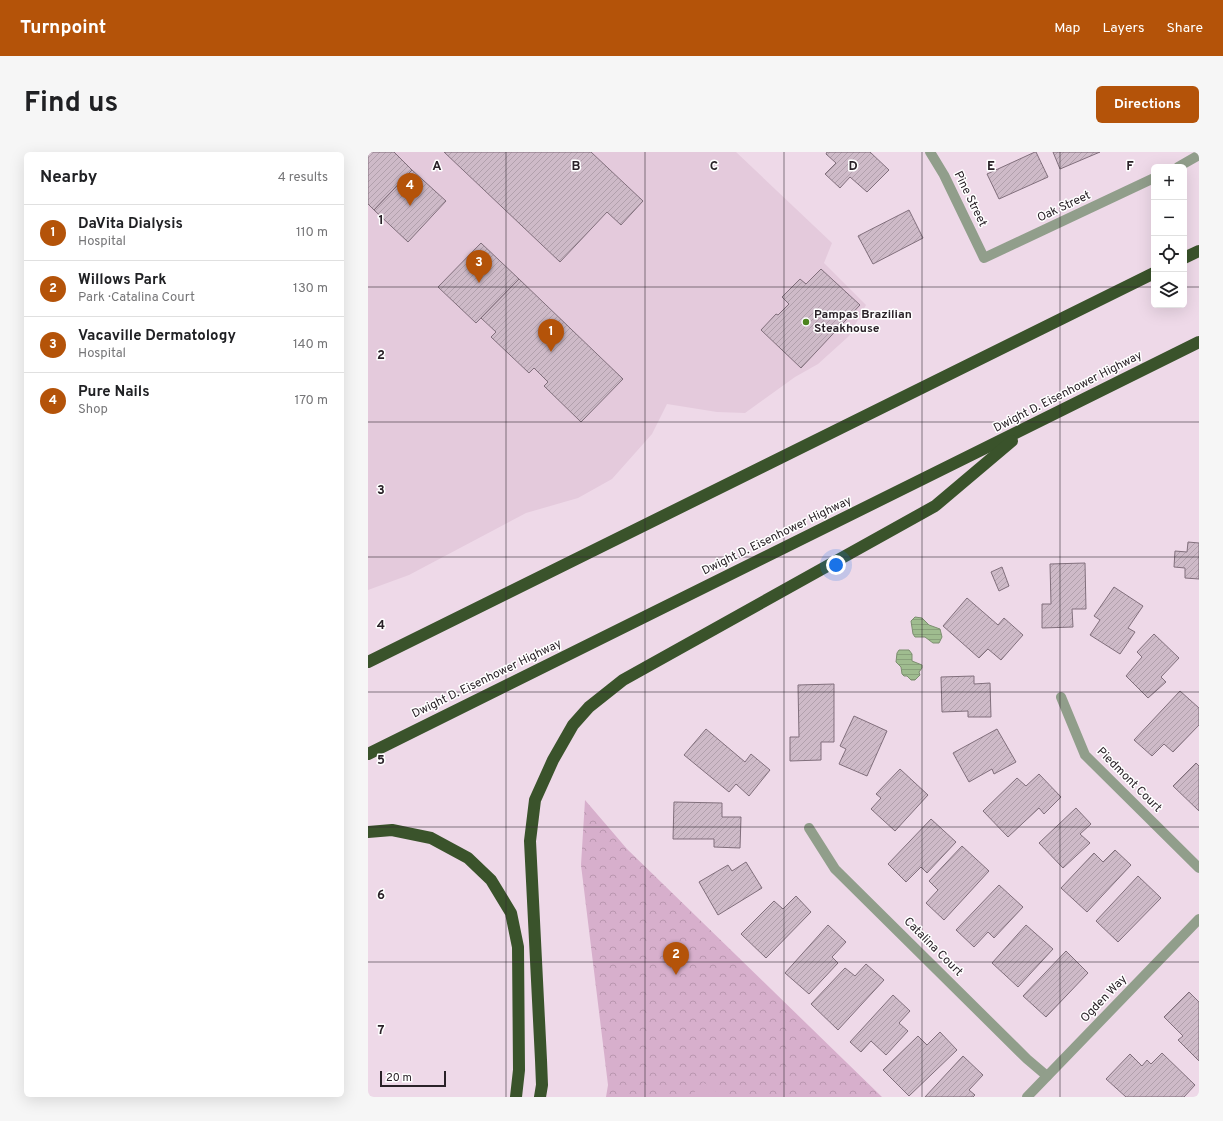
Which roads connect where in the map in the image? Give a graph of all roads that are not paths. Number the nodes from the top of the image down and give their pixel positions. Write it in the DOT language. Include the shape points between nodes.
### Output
graph roads {
  1 [pos="930,152"];
  2 [pos="1195,158"];
  3 [pos="1184,164"];
  4 [pos="1151,179"];
  5 [pos="1199,251"];
  6 [pos="1187,257"];
  7 [pos="984,258"];
  8 [pos="1151,274"];
  9 [pos="1199,342"];
  10 [pos="1026,429"];
  11 [pos="368,662"];
  12 [pos="1061,697"];
  13 [pos="368,754"];
  14 [pos="809,828"];
  15 [pos="368,832"];
  16 [pos="1199,868"];
  17 [pos="1199,919"];
  18 [pos="1047,1076"];
  19 [pos="516,1097"];
  20 [pos="540,1097"];
  21 [pos="1027,1097"];
  1 -- 7 [label="street, Pine Street" via="944,175"];
  2 -- 3 [label="street"];
  4 -- 7 [label="street, Oak Street"];
  5 -- 6 [label="highway"];
  8 -- 11 [label="highway"];
  9 -- 10 [label="highway, Dwight D. Eisenhower Highway"];
  10 -- 13 [label="highway, Dwight D. Eisenhower Highway"];
  10 -- 20 [label="highway" via="935,506 623,680 589,707 573,725 553,760 535,800 530,841 542,1085"];
  12 -- 16 [label="street, Piedmont Court" via="1085,755"];
  14 -- 18 [label="street, Catalina Court" via="835,869"];
  15 -- 19 [label="highway" via="392,830 431,838 468,858 491,880 511,913 518,947 519,1070"];
  17 -- 18 [label="street, Ogden Way"];
  18 -- 21 [label="street, Ogden Way"];
}
